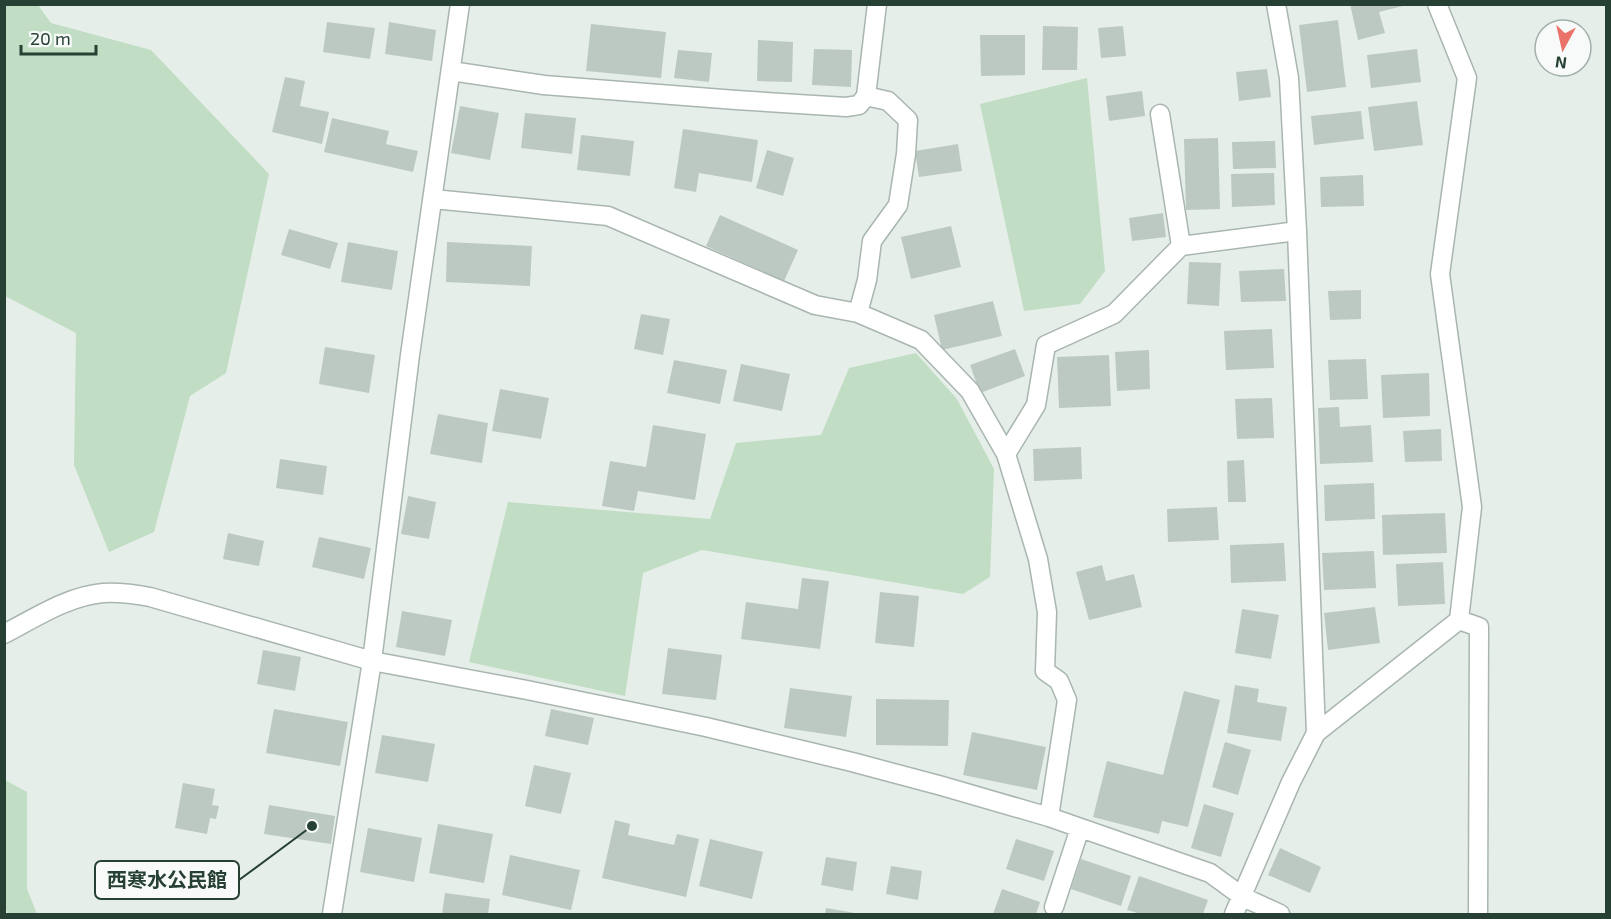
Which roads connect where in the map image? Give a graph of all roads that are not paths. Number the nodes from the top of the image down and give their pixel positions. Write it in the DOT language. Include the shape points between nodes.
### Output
graph roads {
  1 [pos="460,4"];
  2 [pos="876,4"];
  3 [pos="1276,4"];
  4 [pos="1437,4"];
  5 [pos="451,71"];
  6 [pos="866,96"];
  7 [pos="1160,114"];
  8 [pos="433,199"];
  9 [pos="1297,231"];
  10 [pos="1181,246"];
  11 [pos="858,313"];
  12 [pos="1006,454"];
  13 [pos="1459,620"];
  14 [pos="4,634"];
  15 [pos="372,661"];
  16 [pos="1316,733"];
  17 [pos="1049,817"];
  18 [pos="1080,828"];
  19 [pos="1242,897"];
  20 [pos="1054,907"];
  21 [pos="332,915"];
  22 [pos="1234,915"];
  23 [pos="1280,915"];
  24 [pos="1478,915"];
  1 -- 5 [label="street"];
  2 -- 6 [label="street"];
  3 -- 9 [label="street" via="1289,78"];
  4 -- 13 [label="street" via="1467,78 1440,274 1472,507"];
  5 -- 6 [label="street" via="544,85 846,107 859,105"];
  5 -- 8 [label="street"];
  6 -- 11 [label="street" via="888,100 908,120 898,205 872,241"];
  7 -- 10 [label="street"];
  8 -- 11 [label="street" via="608,216 815,305"];
  8 -- 15 [label="street"];
  9 -- 10 [label="street"];
  9 -- 16 [label="street"];
  10 -- 12 [label="street" via="1114,314 1046,345 1036,405"];
  11 -- 12 [label="street" via="921,340 970,392"];
  12 -- 17 [label="street" via="1038,559 1047,612 1045,671 1059,681 1067,700"];
  13 -- 16 [label="street"];
  13 -- 24 [label="street" via="1479,627"];
  14 -- 15 [label="street" via="67,602 102,593 128,593"];
  15 -- 17 [label="street" via="706,727 852,762"];
  15 -- 21 [label="street"];
  16 -- 19 [label="street"];
  17 -- 18 [label="street"];
  18 -- 19 [label="street" via="1210,873"];
  18 -- 20 [label="street"];
  19 -- 22 [label="street"];
  19 -- 23 [label="street"];
}
